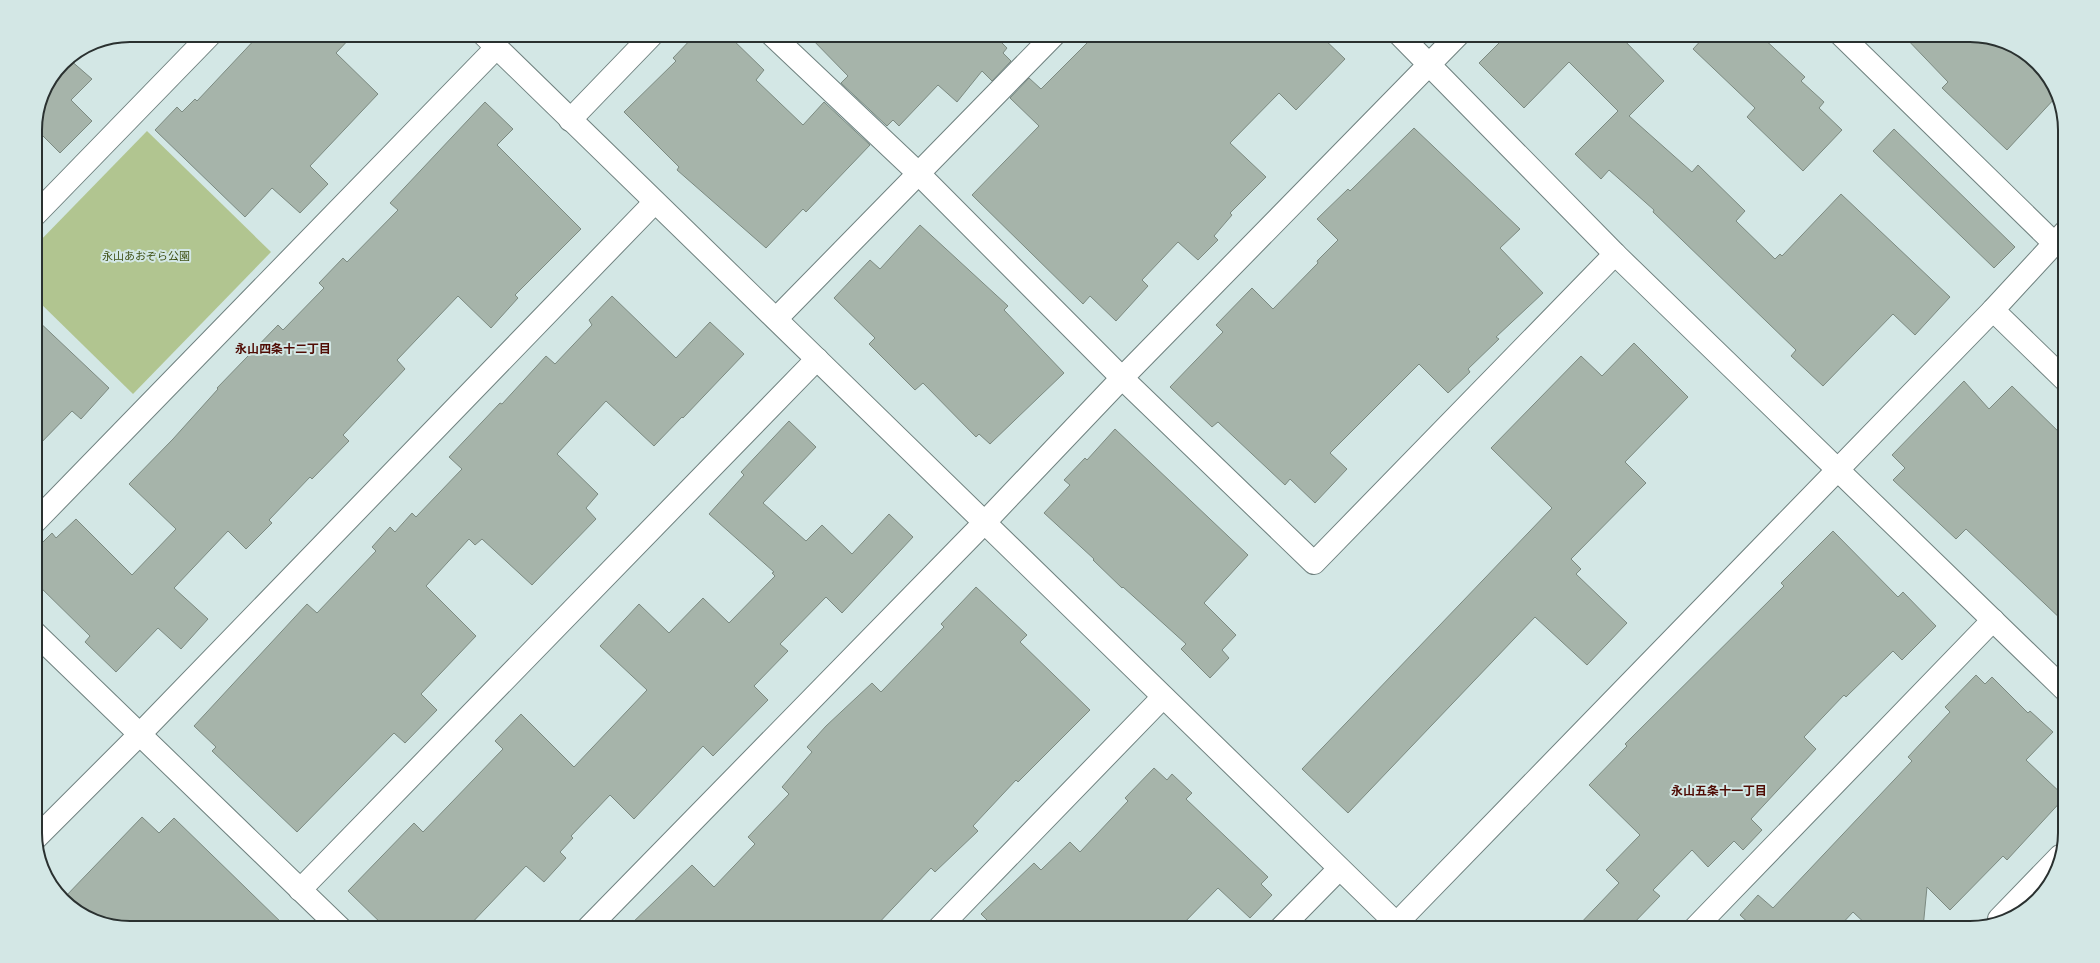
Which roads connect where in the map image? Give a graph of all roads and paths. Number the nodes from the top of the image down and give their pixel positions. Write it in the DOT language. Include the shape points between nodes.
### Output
graph roads {
  1 [pos="203,42"];
  2 [pos="489,42"];
  3 [pos="491,42"];
  4 [pos="645,42"];
  5 [pos="779,42"];
  6 [pos="1047,42"];
  7 [pos="1407,42"];
  8 [pos="1451,42"];
  9 [pos="1849,42"];
  10 [pos="1430,64"];
  11 [pos="570,120"];
  12 [pos="918,173"];
  13 [pos="654,203"];
  14 [pos="42,208"];
  15 [pos="2058,236"];
  16 [pos="2058,238"];
  17 [pos="1615,254"];
  18 [pos="1993,310"];
  19 [pos="776,319"];
  20 [pos="817,359"];
  21 [pos="2058,373"];
  22 [pos="1122,378"];
  23 [pos="1838,470"];
  24 [pos="42,515"];
  25 [pos="984,523"];
  26 [pos="1993,620"];
  27 [pos="42,640"];
  28 [pos="2058,683"];
  29 [pos="1163,696"];
  30 [pos="140,734"];
  31 [pos="42,831"];
  32 [pos="2052,865"];
  33 [pos="1339,869"];
  34 [pos="300,890"];
  35 [pos="2005,914"];
  36 [pos="333,921"];
  37 [pos="595,921"];
  38 [pos="946,921"];
  39 [pos="1288,921"];
  40 [pos="1393,921"];
  41 [pos="1403,921"];
  42 [pos="1702,921"];
  1 -- 14 [label="street"];
  2 -- 24 [label="street"];
  3 -- 11 [label="street"];
  4 -- 11 [label="street"];
  5 -- 12 [label="street"];
  6 -- 12 [label="street"];
  7 -- 10 [label="street"];
  8 -- 10 [label="street"];
  9 -- 15 [label="street"];
  10 -- 17 [label="street"];
  10 -- 22 [label="street"];
  11 -- 13 [label="street"];
  12 -- 19 [label="street"];
  12 -- 22 [label="street"];
  13 -- 19 [label="street"];
  13 -- 30 [label="street"];
  16 -- 18 [label="street"];
  17 -- 22 [label="street" via="1314,563"];
  17 -- 23 [label="street"];
  18 -- 21 [label="street"];
  18 -- 23 [label="street"];
  19 -- 20 [label="street"];
  20 -- 25 [label="street"];
  20 -- 34 [label="street"];
  22 -- 25 [label="street"];
  23 -- 26 [label="street"];
  23 -- 41 [label="street"];
  25 -- 29 [label="street"];
  25 -- 37 [label="street"];
  26 -- 28 [label="street"];
  26 -- 42 [label="street"];
  27 -- 30 [label="street"];
  29 -- 33 [label="street"];
  29 -- 38 [label="street"];
  30 -- 31 [label="street"];
  30 -- 34 [label="street"];
  32 -- 35 [label="street"];
  33 -- 39 [label="street"];
  33 -- 40 [label="street"];
  34 -- 36 [label="street"];
}
